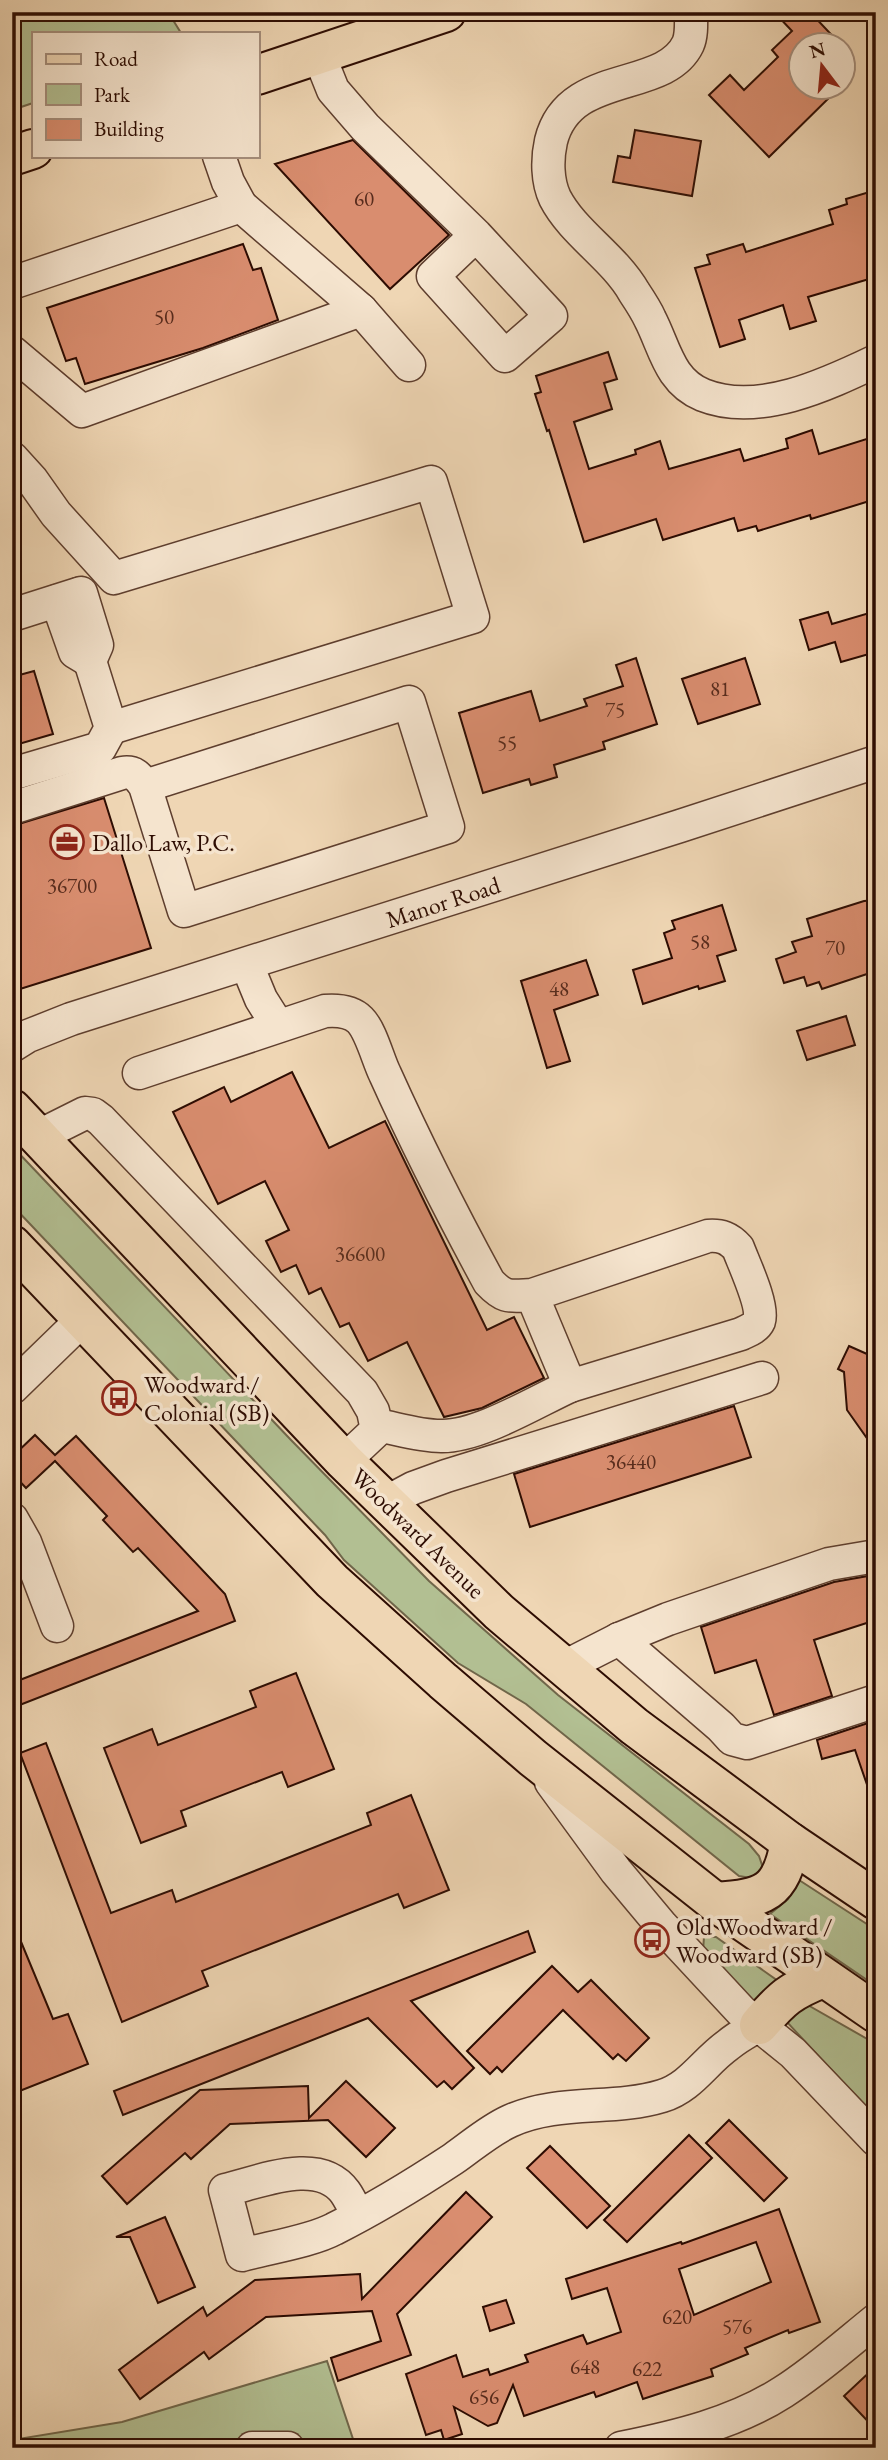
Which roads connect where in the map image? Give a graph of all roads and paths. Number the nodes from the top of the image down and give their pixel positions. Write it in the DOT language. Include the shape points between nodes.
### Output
graph roads {
  1 [pos="446,12"];
  2 [pos="691,12"];
  3 [pos="319,55"];
  4 [pos="259,74"];
  5 [pos="32,149"];
  6 [pos="12,156"];
  7 [pos="220,158"];
  8 [pos="241,206"];
  9 [pos="476,235"];
  10 [pos="12,283"];
  11 [pos="361,310"];
  12 [pos="12,352"];
  13 [pos="876,361"];
  14 [pos="409,365"];
  15 [pos="12,458"];
  16 [pos="114,578"];
  17 [pos="69,597"];
  18 [pos="12,615"];
  19 [pos="111,728"];
  20 [pos="876,762"];
  21 [pos="12,774"];
  22 [pos="145,786"];
  23 [pos="12,808"];
  24 [pos="247,965"];
  25 [pos="278,1026"];
  26 [pos="12,1046"];
  27 [pos="139,1073"];
  28 [pos="12,1109"];
  29 [pos="39,1136"];
  30 [pos="12,1245"];
  31 [pos="532,1295"];
  32 [pos="83,1319"];
  33 [pos="762,1378"];
  34 [pos="570,1386"];
  35 [pos="12,1388"];
  36 [pos="377,1425"];
  37 [pos="344,1461"];
  38 [pos="385,1503"];
  39 [pos="12,1519"];
  40 [pos="876,1556"];
  41 [pos="57,1626"];
  42 [pos="619,1639"];
  43 [pos="564,1667"];
  44 [pos="876,1701"];
  45 [pos="732,1740"];
  46 [pos="533,1758"];
  47 [pos="705,1780"];
  48 [pos="790,1842"];
  49 [pos="872,1891"];
  50 [pos="715,1902"];
  51 [pos="823,1978"];
  52 [pos="876,2012"];
  53 [pos="759,2025"];
  54 [pos="876,2140"];
  55 [pos="358,2216"];
  56 [pos="876,2320"];
  57 [pos="252,2448"];
  58 [pos="288,2448"];
  59 [pos="621,2448"];
  1 -- 3 [label="main road"];
  2 -- 13 [label="street" via="688,43 676,60 599,89 578,101 562,119 548,158 555,198 632,287 679,380 702,395 753,402 787,396"];
  3 -- 4 [label="main road"];
  3 -- 9 [label="street" via="334,90 365,127"];
  5 -- 6 [label="main road"];
  7 -- 8 [label="street"];
  8 -- 10 [label="street"];
  8 -- 11 [label="street"];
  11 -- 12 [label="street" via="82,411"];
  11 -- 14 [label="street"];
  15 -- 16 [label="street"];
  16 -- 17 [label="street"];
  16 -- 19 [label="street" via="431,482 473,617"];
  17 -- 18 [label="street"];
  17 -- 19 [label="street" via="75,652 90,661"];
  19 -- 21 [label="street" via="100,748"];
  20 -- 24 [label="street, Manor Road"];
  22 -- 22 [label="street" via="184,911 448,827 409,702"];
  22 -- 23 [label="street" via="130,772"];
  24 -- 25 [label="street"];
  24 -- 26 [label="street, Manor Road" via="71,1019"];
  25 -- 27 [label="street"];
  25 -- 31 [label="street" via="325,1011 338,1010 359,1018 489,1282 506,1297"];
  28 -- 29 [label="main road, Woodward Avenue"];
  29 -- 36 [label="street" via="85,1113 101,1120 362,1392"];
  29 -- 37 [label="main road, Woodward Avenue"];
  30 -- 32 [label="main road"];
  31 -- 34 [label="street"];
  31 -- 34 [label="street" via="708,1236 720,1235 738,1248 760,1309 754,1328"];
  32 -- 35 [label="street"];
  32 -- 46 [label="main road" via="332,1581"];
  33 -- 38 [label="street" via="446,1476"];
  34 -- 36 [label="street" via="466,1434 423,1435"];
  36 -- 37 [label="street" via="375,1434"];
  37 -- 38 [label="main road, Woodward Avenue"];
  38 -- 43 [label="main road, Woodward Avenue"];
  39 -- 41 [label="street"];
  40 -- 42 [label="street" via="829,1564"];
  42 -- 43 [label="street"];
  42 -- 45 [label="street"];
  43 -- 47 [label="main road, Woodward Avenue"];
  44 -- 45 [label="street" via="747,1743"];
  45 -- 47 [label="street"];
  46 -- 50 [label="main road"];
  46 -- 53 [label="street" via="639,1899"];
  47 -- 48 [label="main road, Woodward Avenue"];
  48 -- 49 [label="main road, Woodward Avenue"];
  48 -- 50 [label="main road" via="781,1877 773,1886 744,1899"];
  50 -- 51 [label="main road"];
  51 -- 52 [label="main road"];
  51 -- 53 [label="main road" via="784,1996"];
  53 -- 54 [label="street" via="793,2053"];
  53 -- 55 [label="street" via="726,2045 683,2088 642,2101 559,2108 514,2119"];
  56 -- 59 [label="street" via="790,2387 746,2411 689,2432"];
  57 -- 58 [label="street"];
}
